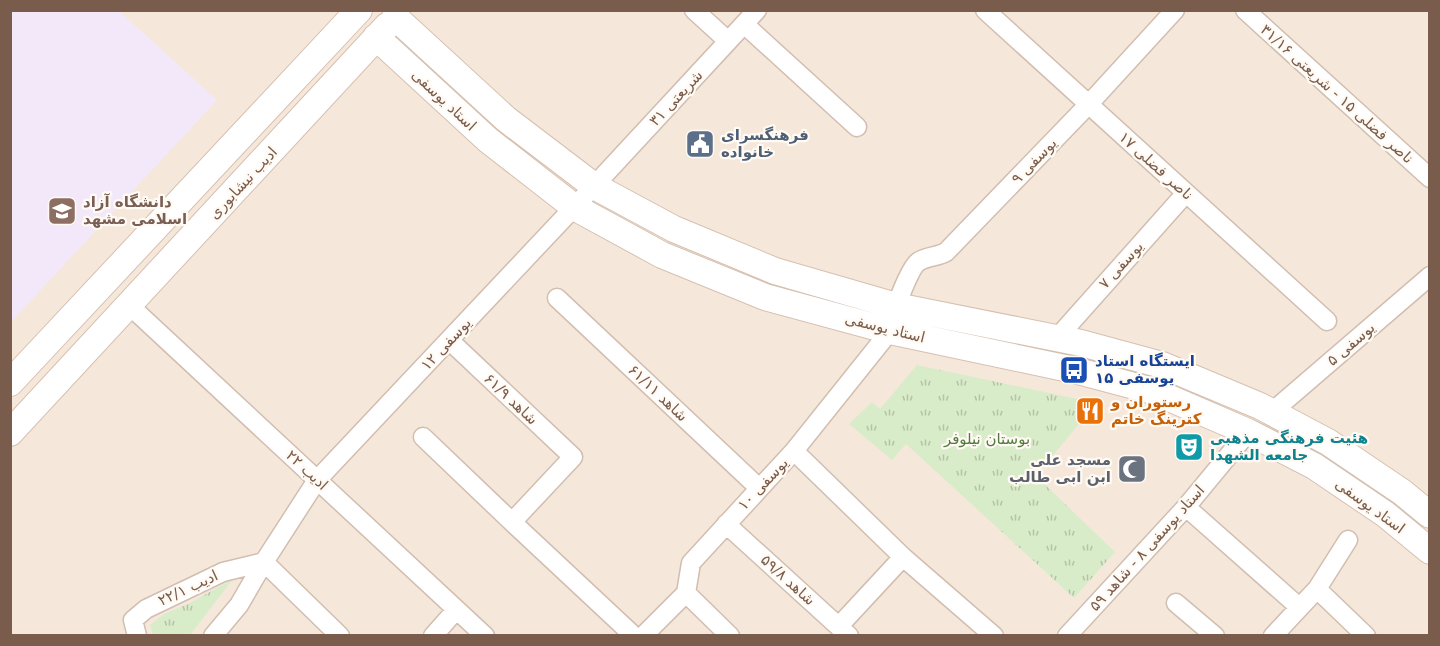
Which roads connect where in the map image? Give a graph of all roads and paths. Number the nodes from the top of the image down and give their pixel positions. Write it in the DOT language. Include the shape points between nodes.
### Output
graph roads {
  1 [pos="359,10"];
  2 [pos="694,10"];
  3 [pos="757,10"];
  4 [pos="985,10"];
  5 [pos="1175,10"];
  6 [pos="1245,10"];
  7 [pos="398,14"];
  8 [pos="744,24"];
  9 [pos="376,37"];
  10 [pos="728,41"];
  11 [pos="1088,105"];
  12 [pos="857,127"];
  13 [pos="1430,178"];
  14 [pos="594,186"];
  15 [pos="1186,193"];
  16 [pos="574,207"];
  17 [pos="1430,276"];
  18 [pos="557,298"];
  19 [pos="129,305"];
  20 [pos="896,306"];
  21 [pos="1327,321"];
  22 [pos="890,331"];
  23 [pos="1057,338"];
  24 [pos="449,340"];
  25 [pos="10,383"];
  26 [pos="1272,412"];
  27 [pos="1248,432"];
  28 [pos="10,433"];
  29 [pos="423,437"];
  30 [pos="794,451"];
  31 [pos="318,480"];
  32 [pos="759,488"];
  33 [pos="1186,507"];
  34 [pos="1430,514"];
  35 [pos="512,522"];
  36 [pos="726,524"];
  37 [pos="1348,540"];
  38 [pos="1430,551"];
  39 [pos="903,557"];
  40 [pos="264,562"];
  41 [pos="1317,589"];
  42 [pos="686,593"];
  43 [pos="1176,603"];
  44 [pos="1299,607"];
  45 [pos="456,610"];
  46 [pos="844,631"];
  47 [pos="137,636"];
  48 [pos="213,636"];
  49 [pos="340,636"];
  50 [pos="434,636"];
  51 [pos="484,636"];
  52 [pos="634,636"];
  53 [pos="643,636"];
  54 [pos="730,636"];
  55 [pos="994,636"];
  56 [pos="1067,636"];
  57 [pos="1215,636"];
  58 [pos="1273,636"];
  59 [pos="1366,636"];
  1 -- 25 [label="street"];
  2 -- 10 [label="street"];
  3 -- 8 [label="street, شریعتی ۳۱"];
  4 -- 11 [label="street, ناصر فضلی ۱۷"];
  5 -- 11 [label="street, یوسفی ۹"];
  6 -- 13 [label="street, ناصر فضلی ۱۵ - شریعتی ۳۱/۱۶"];
  7 -- 9 [label="street, ادیب نیشابوری"];
  7 -- 14 [label="street, استاد یوسفی" via="506,119"];
  8 -- 10 [label="street, شریعتی ۳۱"];
  8 -- 12 [label="street"];
  9 -- 16 [label="street, استاد یوسفی" via="488,140"];
  9 -- 19 [label="street, ادیب نیشابوری"];
  10 -- 14 [label="street, شریعتی ۳۱"];
  11 -- 15 [label="street, ناصر فضلی ۱۷"];
  11 -- 20 [label="street, یوسفی ۹" via="946,252 914,265"];
  14 -- 16 [label="street, شریعتی ۳۱"];
  14 -- 20 [label="street, استاد یوسفی" via="674,229 775,271"];
  15 -- 21 [label="street, ناصر فضلی ۱۷"];
  15 -- 23 [label="street, یوسفی ۷"];
  16 -- 22 [label="street, استاد یوسفی" via="662,255 765,297"];
  16 -- 24 [label="street, یوسفی ۱۲"];
  17 -- 26 [label="street, یوسفی ۵"];
  18 -- 32 [label="street, شاهد ۶۱/۱۱"];
  19 -- 28 [label="street, ادیب نیشابوری"];
  19 -- 31 [label="street, ادیب ۲۲"];
  20 -- 23 [label="street, استاد یوسفی"];
  22 -- 27 [label="street, استاد یوسفی" via="1153,391"];
  22 -- 30 [label="street, یوسفی ۱۰"];
  23 -- 26 [label="street, استاد یوسفی" via="1162,365"];
  24 -- 31 [label="street, یوسفی ۱۲"];
  24 -- 35 [label="street, شاهد ۶۱/۹" via="573,457"];
  26 -- 34 [label="street, استاد یوسفی" via="1328,442"];
  27 -- 33 [label="street, استاد یوسفی ۸ - شاهد ۵۹"];
  27 -- 38 [label="street, استاد یوسفی" via="1314,466 1385,514"];
  29 -- 35 [label="street"];
  30 -- 32 [label="street, یوسفی ۱۰"];
  30 -- 39 [label="street"];
  31 -- 40 [label="street"];
  31 -- 45 [label="street, ادیب ۲۲"];
  32 -- 36 [label="street, یوسفی ۱۰"];
  33 -- 44 [label="street"];
  33 -- 56 [label="street, استاد یوسفی ۸ - شاهد ۵۹"];
  35 -- 52 [label="street"];
  36 -- 42 [label="street, یوسفی ۱۰" via="691,563"];
  36 -- 46 [label="street, شاهد ۵۹/۸"];
  37 -- 41 [label="street"];
  39 -- 46 [label="street"];
  39 -- 55 [label="street"];
  40 -- 47 [label="street, ادیب ۲۲/۱" via="223,572 146,609 133,620"];
  40 -- 48 [label="street" via="239,605"];
  40 -- 49 [label="street"];
  41 -- 44 [label="street"];
  41 -- 59 [label="street"];
  42 -- 53 [label="street"];
  42 -- 54 [label="street"];
  43 -- 57 [label="street"];
  44 -- 58 [label="street"];
  45 -- 50 [label="street"];
  45 -- 51 [label="street, ادیب ۲۲"];
}
